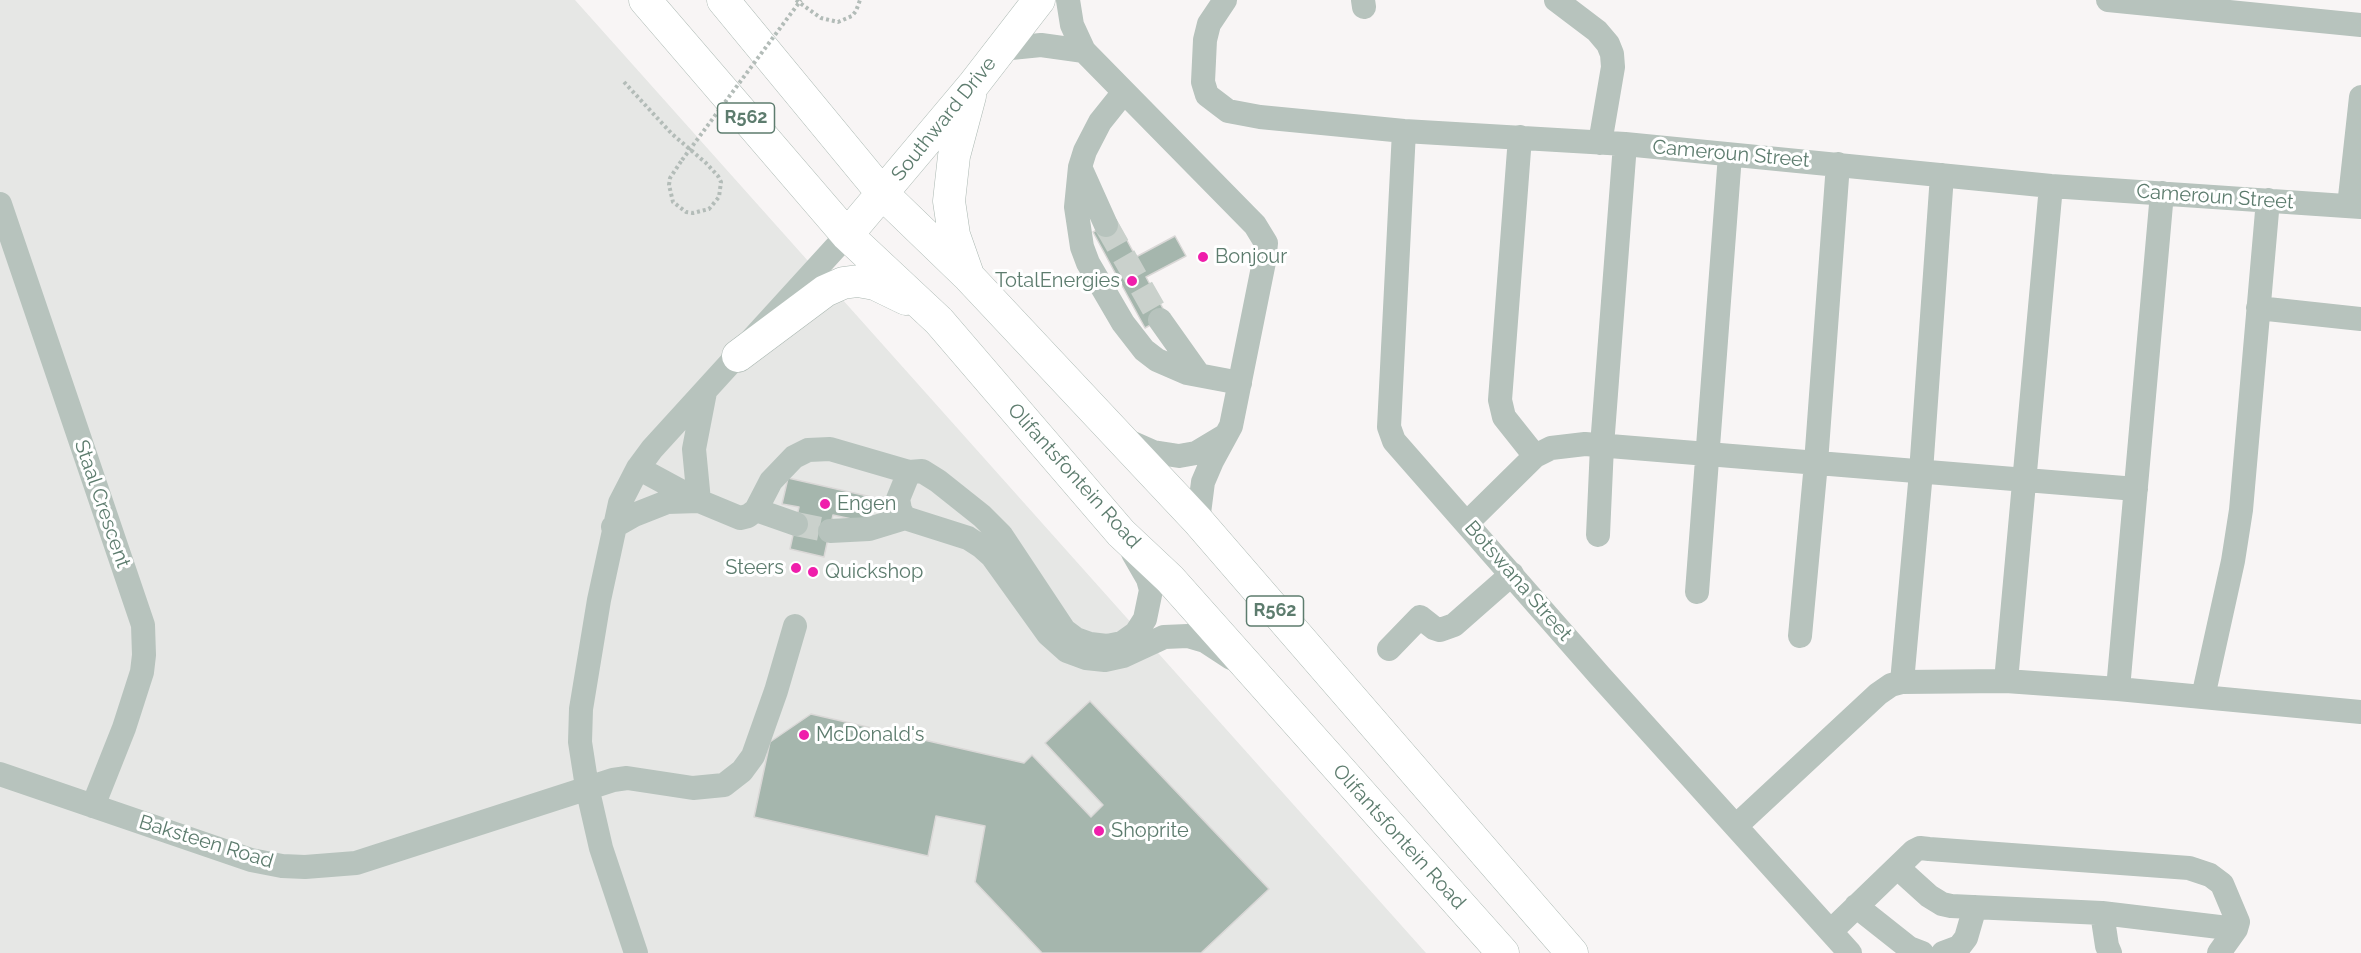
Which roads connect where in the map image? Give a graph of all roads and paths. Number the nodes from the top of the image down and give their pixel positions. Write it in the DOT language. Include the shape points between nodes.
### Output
graph roads {
  1 [pos="645,0"];
  2 [pos="723,0"];
  3 [pos="796,0"];
  4 [pos="801,0"];
  5 [pos="860,0"];
  6 [pos="1039,0"];
  7 [pos="1068,0"];
  8 [pos="1225,0"];
  9 [pos="1556,0"];
  10 [pos="2108,0"];
  11 [pos="2134,1"];
  12 [pos="2361,25"];
  13 [pos="1001,49"];
  14 [pos="1084,51"];
  15 [pos="624,82"];
  16 [pos="974,84"];
  17 [pos="1124,92"];
  18 [pos="2361,97"];
  19 [pos="1404,131"];
  20 [pos="1520,137"];
  21 [pos="1600,143"];
  22 [pos="1625,144"];
  23 [pos="1730,155"];
  24 [pos="1838,164"];
  25 [pos="1080,167"];
  26 [pos="1942,175"];
  27 [pos="2051,186"];
  28 [pos="2162,193"];
  29 [pos="883,194"];
  30 [pos="2268,200"];
  31 [pos="0,204"];
  32 [pos="2355,206"];
  33 [pos="1106,225"];
  34 [pos="848,235"];
  35 [pos="969,277"];
  36 [pos="2258,308"];
  37 [pos="2361,319"];
  38 [pos="1160,320"];
  39 [pos="939,321"];
  40 [pos="738,356"];
  41 [pos="1199,375"];
  42 [pos="1240,383"];
  43 [pos="706,390"];
  44 [pos="1229,433"];
  45 [pos="1123,439"];
  46 [pos="1602,446"];
  47 [pos="1707,453"];
  48 [pos="1535,456"];
  49 [pos="1816,464"];
  50 [pos="638,468"];
  51 [pos="909,472"];
  52 [pos="1921,472"];
  53 [pos="2024,479"];
  54 [pos="2136,489"];
  55 [pos="699,501"];
  56 [pos="756,510"];
  57 [pos="905,518"];
  58 [pos="1198,521"];
  59 [pos="1467,523"];
  60 [pos="796,524"];
  61 [pos="613,527"];
  62 [pos="830,531"];
  63 [pos="1121,533"];
  64 [pos="1598,535"];
  65 [pos="1512,574"];
  66 [pos="1697,592"];
  67 [pos="795,626"];
  68 [pos="1800,636"];
  69 [pos="1389,649"];
  70 [pos="1261,681"];
  71 [pos="2006,681"];
  72 [pos="1902,682"];
  73 [pos="2118,689"];
  74 [pos="2203,697"];
  75 [pos="2361,712"];
  76 [pos="0,774"];
  77 [pos="586,787"];
  78 [pos="93,806"];
  79 [pos="1736,826"];
  80 [pos="1899,868"];
  81 [pos="1856,906"];
  82 [pos="1975,907"];
  83 [pos="2102,913"];
  84 [pos="2236,929"];
  85 [pos="1831,931"];
  86 [pos="636,953"];
  87 [pos="1503,953"];
  88 [pos="1572,953"];
  89 [pos="1850,953"];
  90 [pos="1922,953"];
  91 [pos="1943,953"];
  92 [pos="2110,953"];
  93 [pos="2218,953"];
  1 -- 34 [label="main road, Olifantsfontein Road / R562"];
  2 -- 29 [label="main road, R562"];
  3 -- 5 [label="path" via="821,18 838,22 852,16"];
  4 -- 15 [label="path, bridge" via="682,160 670,178 673,202 686,212 709,209 719,197 718,176 706,163 672,134"];
  6 -- 13 [label="main road, Southward Drive"];
  7 -- 14 [label="street" via="1072,25"];
  8 -- 19 [label="street, Cameroun Street" via="1209,24 1203,62 1207,95 1217,104 1228,111 1260,117"];
  9 -- 21 [label="street" via="1597,31 1612,54"];
  10 -- 11 [label="street"];
  11 -- 12 [label="street"];
  13 -- 14 [label="street" via="1041,45"];
  13 -- 16 [label="main road, Southward Drive"];
  14 -- 17 [label="street"];
  16 -- 29 [label="main road, Southward Drive"];
  16 -- 35 [label="main road" via="957,143 950,192 954,235"];
  17 -- 25 [label="street" via="1100,122"];
  17 -- 42 [label="street" via="1255,225 1266,243"];
  18 -- 32 [label="street"];
  19 -- 20 [label="street, Cameroun Street"];
  19 -- 59 [label="street, Botswana Street" via="1389,431"];
  20 -- 21 [label="street, Cameroun Street"];
  20 -- 48 [label="street" via="1500,400 1504,417"];
  21 -- 22 [label="street, Cameroun Street"];
  22 -- 23 [label="street, Cameroun Street"];
  22 -- 46 [label="street"];
  23 -- 24 [label="street, Cameroun Street"];
  23 -- 47 [label="street"];
  24 -- 26 [label="street, Cameroun Street"];
  24 -- 49 [label="street"];
  25 -- 33 [label="street"];
  25 -- 41 [label="street" via="1076,207 1088,263 1123,323 1144,350 1172,367"];
  26 -- 27 [label="street, Cameroun Street"];
  26 -- 52 [label="street"];
  27 -- 28 [label="street, Cameroun Street"];
  27 -- 53 [label="street"];
  28 -- 30 [label="street, Cameroun Street"];
  28 -- 54 [label="street"];
  29 -- 34 [label="main road, Southward Drive"];
  29 -- 35 [label="main road, R562"];
  30 -- 32 [label="street, Cameroun Street"];
  30 -- 36 [label="street"];
  31 -- 78 [label="street, Staal Crescent" via="143,624 142,672"];
  34 -- 39 [label="main road, Olifantsfontein Road / R562"];
  34 -- 40 [label="street"];
  35 -- 45 [label="main road, R562"];
  36 -- 37 [label="street"];
  36 -- 74 [label="street" via="2241,510"];
  38 -- 41 [label="street"];
  39 -- 40 [label="main road" via="875,284 843,283 825,291"];
  39 -- 63 [label="main road, Olifantsfontein Road / R562"];
  40 -- 43 [label="street"];
  41 -- 42 [label="street"];
  42 -- 44 [label="street"];
  43 -- 50 [label="street"];
  43 -- 55 [label="street" via="694,449"];
  44 -- 45 [label="street" via="1196,453 1179,456 1153,452"];
  44 -- 58 [label="street" via="1203,482"];
  45 -- 58 [label="main road, R562"];
  46 -- 47 [label="street"];
  46 -- 48 [label="street" via="1568,445"];
  46 -- 64 [label="street"];
  47 -- 49 [label="street"];
  47 -- 66 [label="street"];
  48 -- 59 [label="street"];
  49 -- 52 [label="street"];
  49 -- 68 [label="street"];
  50 -- 55 [label="street"];
  50 -- 61 [label="street"];
  51 -- 56 [label="street" via="830,449 808,450 771,481"];
  51 -- 57 [label="street" via="898,499"];
  51 -- 63 [label="street" via="921,471 934,477 989,523 1006,542 1058,624 1076,639 1090,644 1114,645 1130,638 1140,628 1148,609 1148,579"];
  52 -- 53 [label="street"];
  52 -- 72 [label="street"];
  53 -- 54 [label="street"];
  53 -- 71 [label="street"];
  54 -- 73 [label="street"];
  55 -- 56 [label="street" via="734,517 748,516"];
  55 -- 61 [label="street" via="667,502"];
  56 -- 60 [label="street"];
  57 -- 62 [label="street" via="869,529"];
  57 -- 70 [label="street" via="976,542 992,556 1048,634 1077,655 1095,660 1115,658 1164,638 1188,636 1215,647"];
  58 -- 88 [label="main road, R562"];
  59 -- 65 [label="street, Botswana Street"];
  61 -- 77 [label="street" via="581,709 580,742"];
  63 -- 70 [label="main road, Olifantsfontein Road / R562" via="1170,579"];
  65 -- 69 [label="street" via="1454,625 1440,630 1420,617"];
  65 -- 79 [label="street, Botswana Street"];
  67 -- 77 [label="street, Baksteen Road" via="753,756 733,780 724,785 693,788 627,778"];
  70 -- 87 [label="main road, Olifantsfontein Road / R562"];
  71 -- 72 [label="street"];
  71 -- 73 [label="street"];
  72 -- 79 [label="street" via="1878,694"];
  73 -- 74 [label="street"];
  74 -- 75 [label="street"];
  76 -- 78 [label="street, Baksteen Road"];
  77 -- 78 [label="street, Baksteen Road" via="356,863 305,867 251,860"];
  77 -- 86 [label="street" via="601,848"];
  79 -- 85 [label="street, Botswana Street"];
  80 -- 81 [label="street"];
  80 -- 82 [label="street" via="1942,904"];
  80 -- 84 [label="street" via="1920,848 2189,868 2222,884 2238,922"];
  81 -- 85 [label="street"];
  81 -- 90 [label="street" via="1909,948"];
  82 -- 83 [label="street"];
  82 -- 91 [label="street" via="1966,938 1959,947"];
  83 -- 84 [label="street"];
  83 -- 92 [label="street"];
  84 -- 93 [label="street"];
  85 -- 89 [label="street, Botswana Street"];
}
